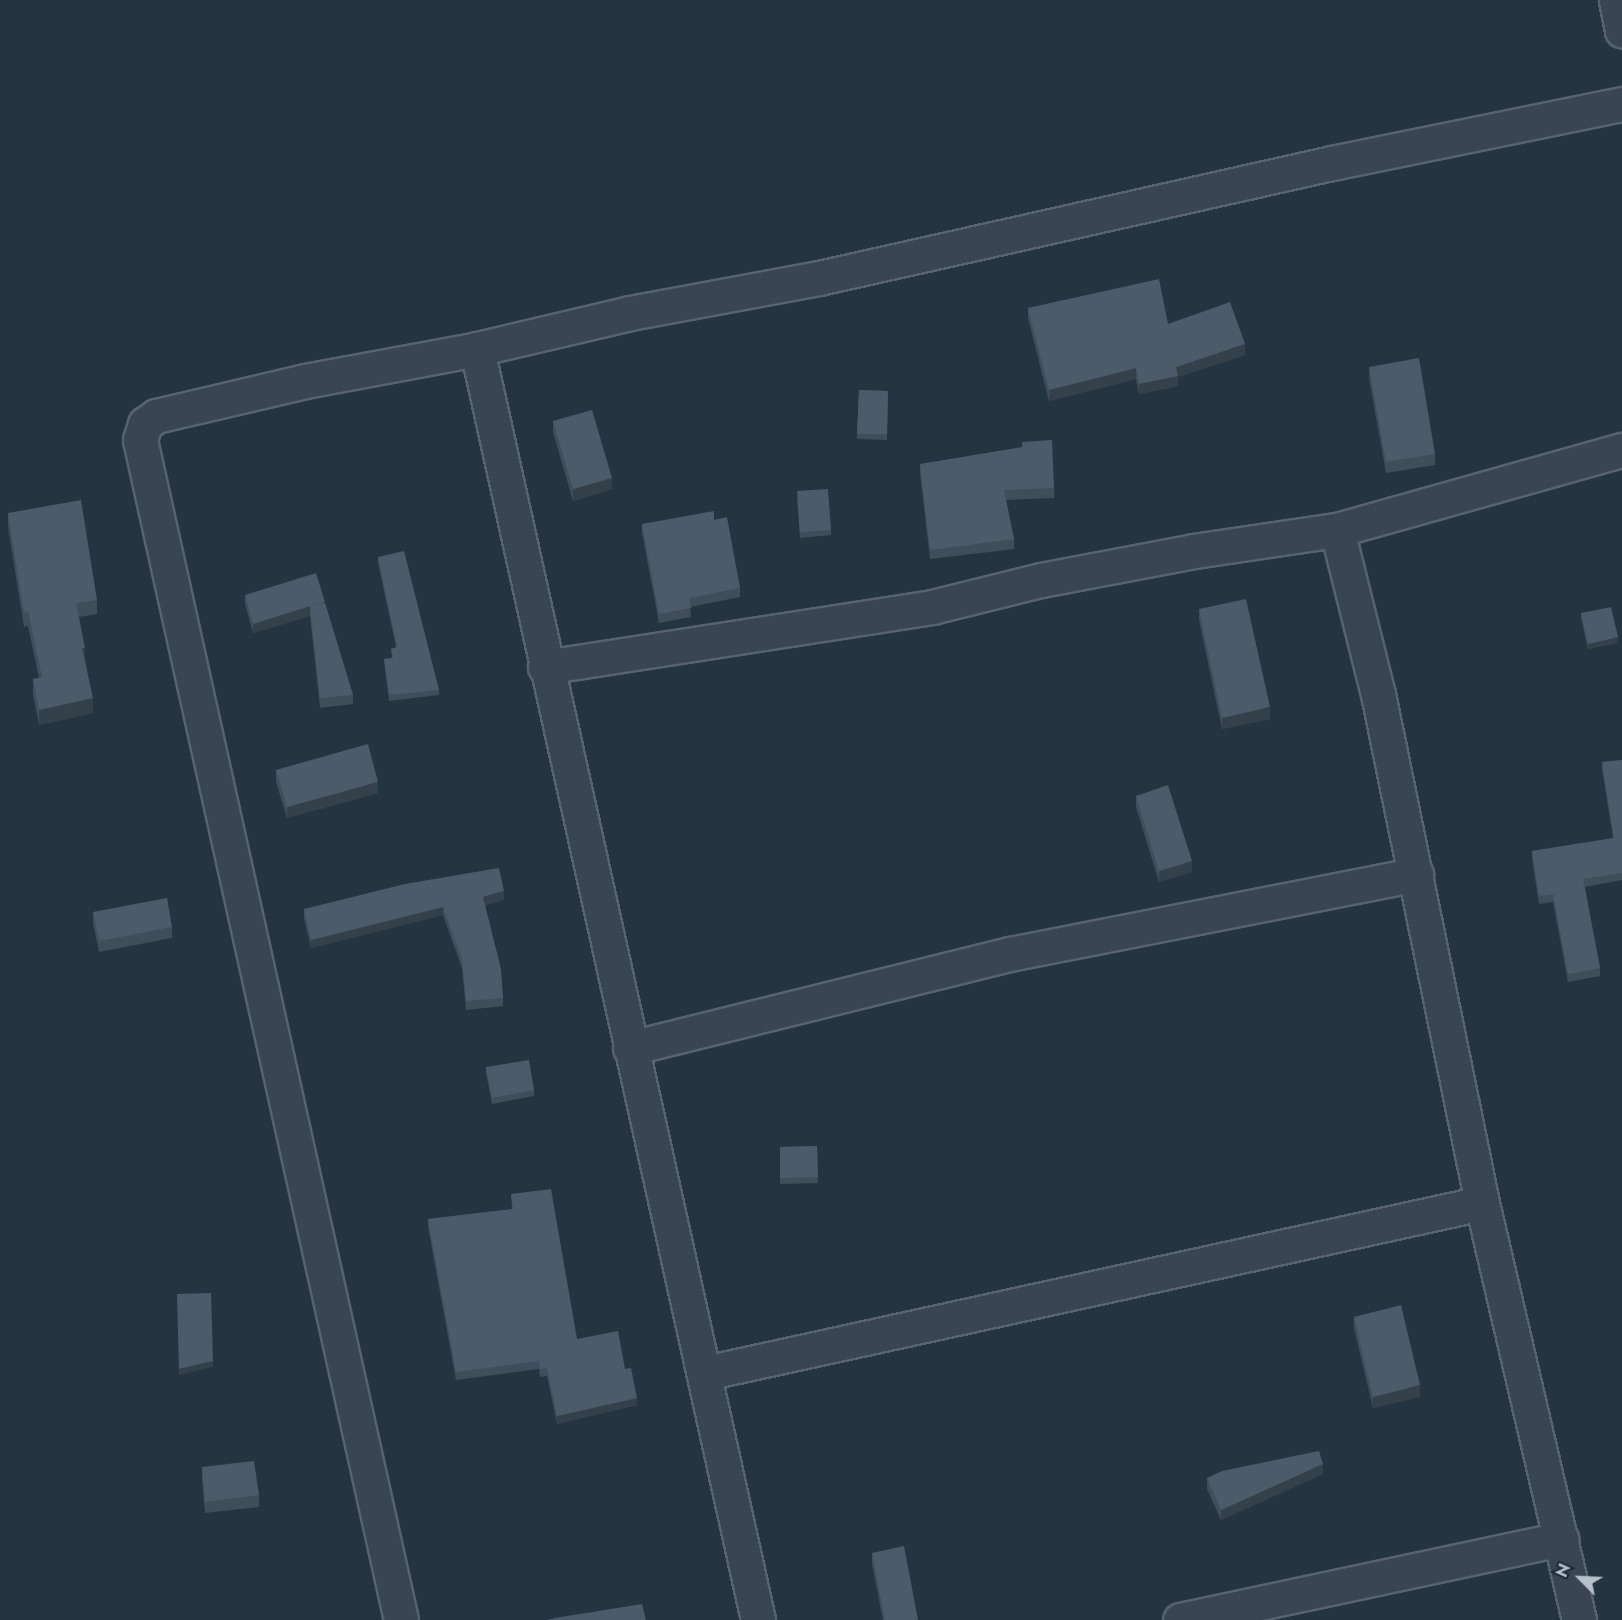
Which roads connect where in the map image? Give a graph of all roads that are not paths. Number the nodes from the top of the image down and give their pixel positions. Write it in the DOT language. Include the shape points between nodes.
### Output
graph roads {
  1 [pos="1616,0"];
  2 [pos="1622,30"];
  3 [pos="1622,104"];
  4 [pos="477,349"];
  5 [pos="1622,450"];
  6 [pos="1337,530"];
  7 [pos="545,667"];
  8 [pos="1416,874"];
  9 [pos="630,1048"];
  10 [pos="1482,1203"];
  11 [pos="705,1373"];
  12 [pos="1562,1539"];
  13 [pos="401,1620"];
  14 [pos="758,1620"];
  15 [pos="1180,1620"];
  16 [pos="1580,1620"];
  1 -- 2 [label="street"];
  3 -- 4 [label="street" via="1287,173 819,278 630,313"];
  4 -- 7 [label="street"];
  4 -- 13 [label="street" via="305,381 156,416 145,424 140,440"];
  5 -- 6 [label="street"];
  6 -- 7 [label="street" via="1183,553 1041,580 932,607"];
  6 -- 8 [label="street" via="1378,694"];
  7 -- 9 [label="street"];
  8 -- 9 [label="street" via="1010,954"];
  8 -- 10 [label="street"];
  9 -- 11 [label="street"];
  10 -- 11 [label="street"];
  10 -- 12 [label="street"];
  11 -- 14 [label="street"];
  12 -- 15 [label="street"];
  12 -- 16 [label="street"];
}
